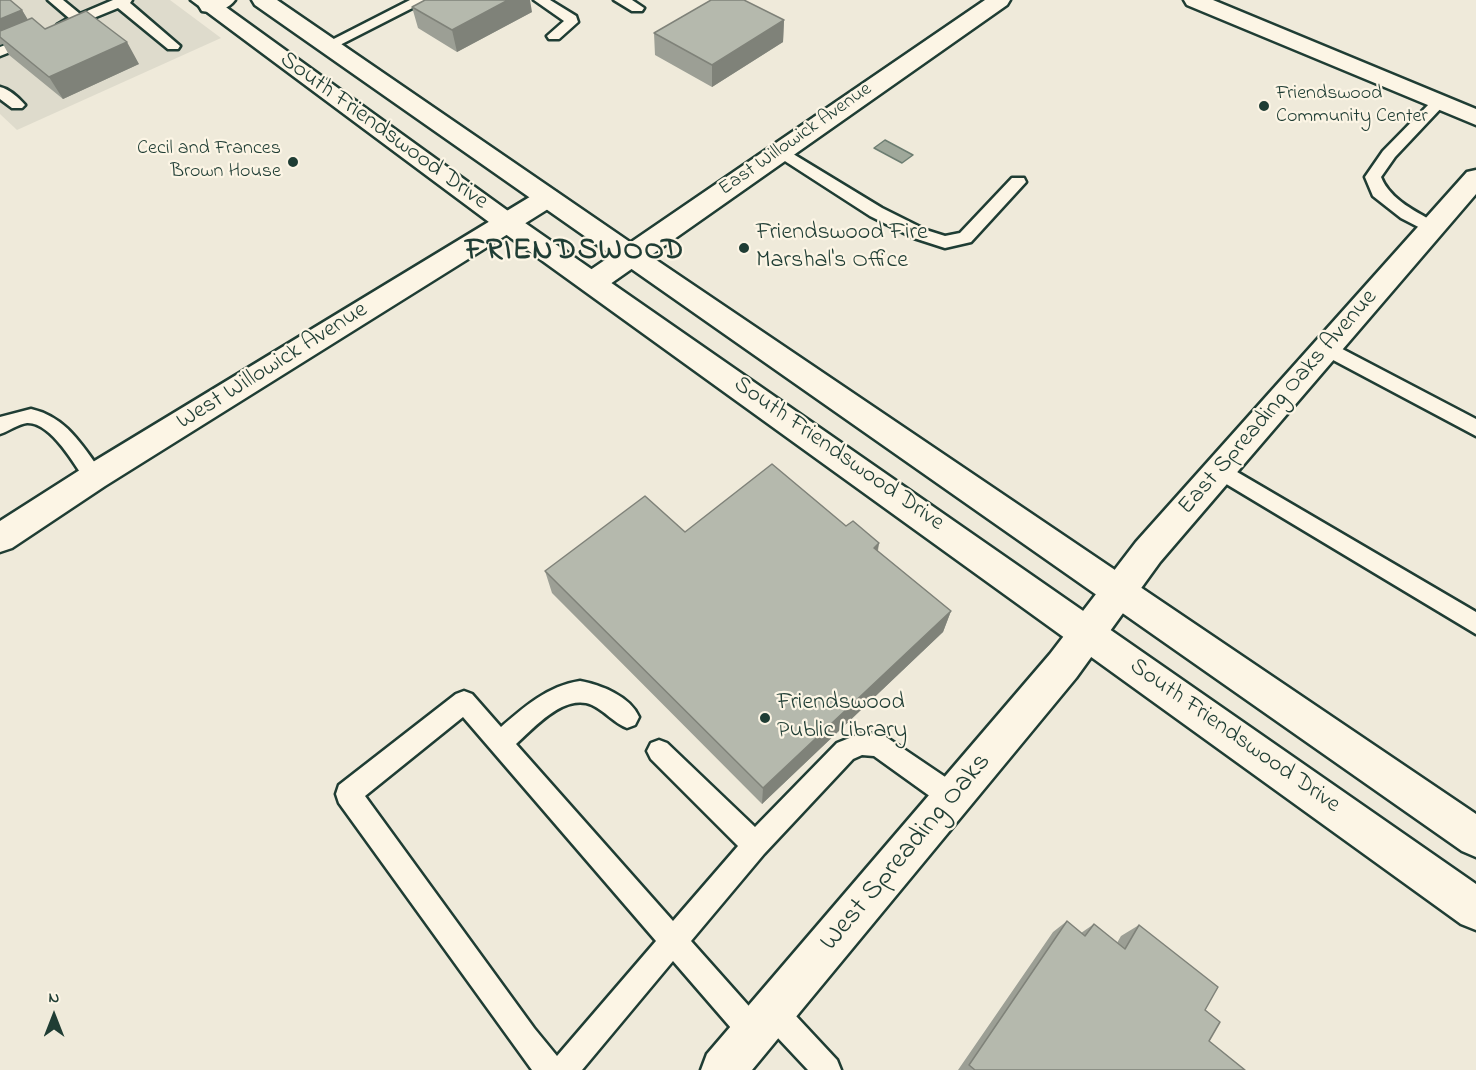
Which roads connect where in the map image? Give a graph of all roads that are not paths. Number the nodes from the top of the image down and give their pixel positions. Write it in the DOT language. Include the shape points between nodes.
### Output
graph roads {
  1 [pos="263,0"];
  2 [pos="421,0"];
  3 [pos="541,0"];
  4 [pos="621,0"];
  5 [pos="999,0"];
  6 [pos="1195,0"];
  7 [pos="60,1"];
  8 [pos="122,1"];
  9 [pos="212,2"];
  10 [pos="637,8"];
  11 [pos="78,19"];
  12 [pos="554,36"];
  13 [pos="173,46"];
  14 [pos="327,46"];
  15 [pos="0,52"];
  16 [pos="0,92"];
  17 [pos="1439,102"];
  18 [pos="17,105"];
  19 [pos="1476,118"];
  20 [pos="780,151"];
  21 [pos="1476,178"];
  22 [pos="1018,182"];
  23 [pos="547,198"];
  24 [pos="506,222"];
  25 [pos="1432,228"];
  26 [pos="630,256"];
  27 [pos="593,282"];
  28 [pos="1327,348"];
  29 [pos="0,426"];
  30 [pos="1476,428"];
  31 [pos="1220,470"];
  32 [pos="94,477"];
  33 [pos="0,538"];
  34 [pos="1119,591"];
  35 [pos="1476,624"];
  36 [pos="1087,632"];
  37 [pos="627,717"];
  38 [pos="500,743"];
  39 [pos="659,750"];
  40 [pos="954,798"];
  41 [pos="1476,837"];
  42 [pos="755,845"];
  43 [pos="1476,909"];
  44 [pos="674,939"];
  45 [pos="763,1022"];
  46 [pos="550,1070"];
  47 [pos="563,1070"];
  48 [pos="723,1070"];
  49 [pos="827,1070"];
  1 -- 14 [label="main road, South Friendswood Drive"];
  2 -- 14 [label="lane"];
  3 -- 12 [label="lane" via="571,19"];
  4 -- 10 [label="lane"];
  5 -- 20 [label="main road, East Willowick Avenue"];
  6 -- 17 [label="main road"];
  7 -- 11 [label="lane"];
  8 -- 11 [label="lane"];
  8 -- 13 [label="lane"];
  9 -- 24 [label="main road, South Friendswood Drive"];
  11 -- 15 [label="lane"];
  14 -- 23 [label="main road, South Friendswood Drive"];
  16 -- 18 [label="lane"];
  17 -- 19 [label="main road"];
  17 -- 25 [label="lane" via="1389,154 1373,177 1379,192"];
  20 -- 22 [label="lane" via="876,212 945,242 965,238"];
  20 -- 26 [label="main road, East Willowick Avenue"];
  21 -- 25 [label="main road, East Spreading Oaks Avenue"];
  23 -- 24 [label="main road, West Willowick Avenue"];
  23 -- 26 [label="main road, South Friendswood Drive"];
  24 -- 27 [label="main road, South Friendswood Drive"];
  24 -- 32 [label="main road, West Willowick Avenue"];
  25 -- 28 [label="main road, East Spreading Oaks Avenue"];
  26 -- 27 [label="main road, East Willowick Avenue"];
  26 -- 34 [label="main road, South Friendswood Drive"];
  27 -- 36 [label="main road, South Friendswood Drive"];
  28 -- 30 [label="lane"];
  28 -- 31 [label="main road, East Spreading Oaks Avenue"];
  29 -- 32 [label="lane" via="32,416 54,425"];
  31 -- 34 [label="main road, East Spreading Oaks Avenue"];
  31 -- 35 [label="lane"];
  32 -- 33 [label="main road, West Willowick Avenue"];
  34 -- 36 [label="main road, East Spreading Oaks Avenue"];
  34 -- 41 [label="main road, South Friendswood Drive"];
  36 -- 40 [label="main road, West Spreading Oaks"];
  36 -- 43 [label="main road, South Friendswood Drive"];
  37 -- 38 [label="lane" via="592,694 572,691 558,696"];
  38 -- 44 [label="lane"];
  38 -- 46 [label="lane" via="464,702 348,794"];
  39 -- 42 [label="lane"];
  40 -- 42 [label="lane" via="878,745 862,744 844,750"];
  40 -- 45 [label="main road, West Spreading Oaks"];
  42 -- 44 [label="lane"];
  44 -- 45 [label="lane"];
  44 -- 47 [label="lane"];
  45 -- 48 [label="main road, West Spreading Oaks"];
  45 -- 49 [label="lane"];
}
